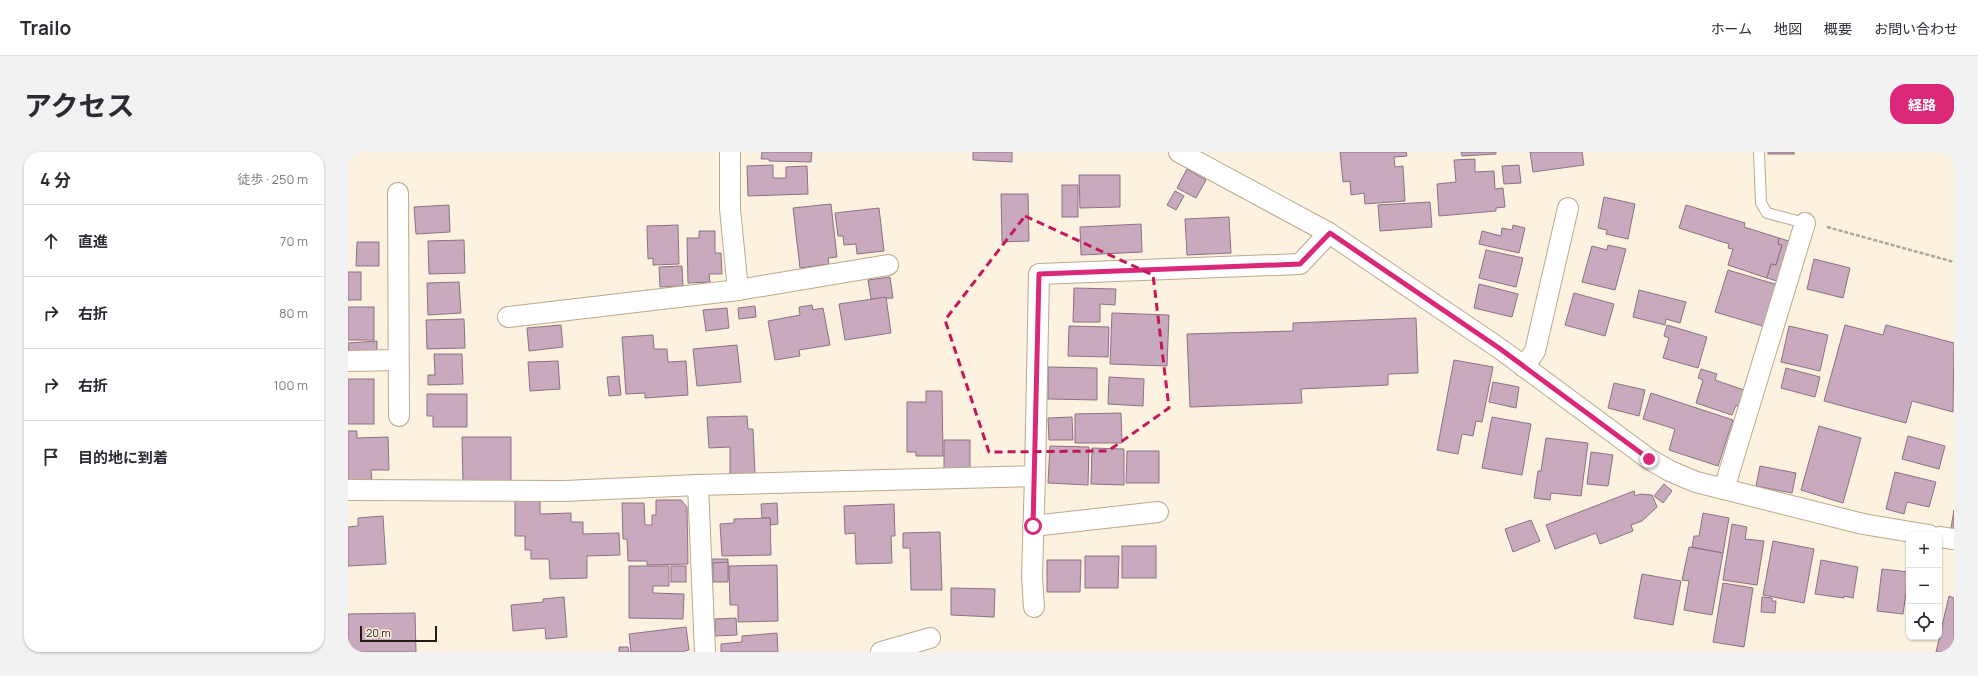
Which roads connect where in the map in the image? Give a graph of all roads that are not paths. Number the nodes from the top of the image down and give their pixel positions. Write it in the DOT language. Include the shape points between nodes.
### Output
graph roads {
  1 [pos="730,152"];
  2 [pos="1179,152"];
  3 [pos="1759,152"];
  4 [pos="398,193"];
  5 [pos="1568,208"];
  6 [pos="1805,223"];
  7 [pos="1330,233"];
  8 [pos="888,265"];
  9 [pos="738,290"];
  10 [pos="508,317"];
  11 [pos="398,360"];
  12 [pos="348,361"];
  13 [pos="1524,367"];
  14 [pos="398,416"];
  15 [pos="1035,476"];
  16 [pos="698,485"];
  17 [pos="1724,489"];
  18 [pos="348,490"];
  19 [pos="1158,512"];
  20 [pos="1033,526"];
  21 [pos="1911,532"];
  22 [pos="1942,537"];
  23 [pos="1954,539"];
  24 [pos="1034,607"];
  25 [pos="930,638"];
  26 [pos="704,652"];
  27 [pos="881,652"];
  1 -- 9 [label="street" via="730,209"];
  2 -- 7 [label="street"];
  3 -- 6 [label="lane" via="1763,208 1767,213"];
  4 -- 11 [label="street"];
  5 -- 13 [label="street" via="1535,351"];
  6 -- 17 [label="street"];
  7 -- 13 [label="street"];
  7 -- 15 [label="street" via="1300,264 1039,274"];
  8 -- 9 [label="street"];
  9 -- 10 [label="street"];
  11 -- 12 [label="street"];
  11 -- 14 [label="street"];
  13 -- 17 [label="street" via="1649,459 1696,482"];
  15 -- 16 [label="street"];
  15 -- 20 [label="street"];
  16 -- 18 [label="street" via="564,491"];
  16 -- 26 [label="street"];
  17 -- 21 [label="street" via="1863,524"];
  19 -- 20 [label="street"];
  20 -- 24 [label="street"];
  22 -- 23 [label="street"];
  25 -- 27 [label="street"];
}
